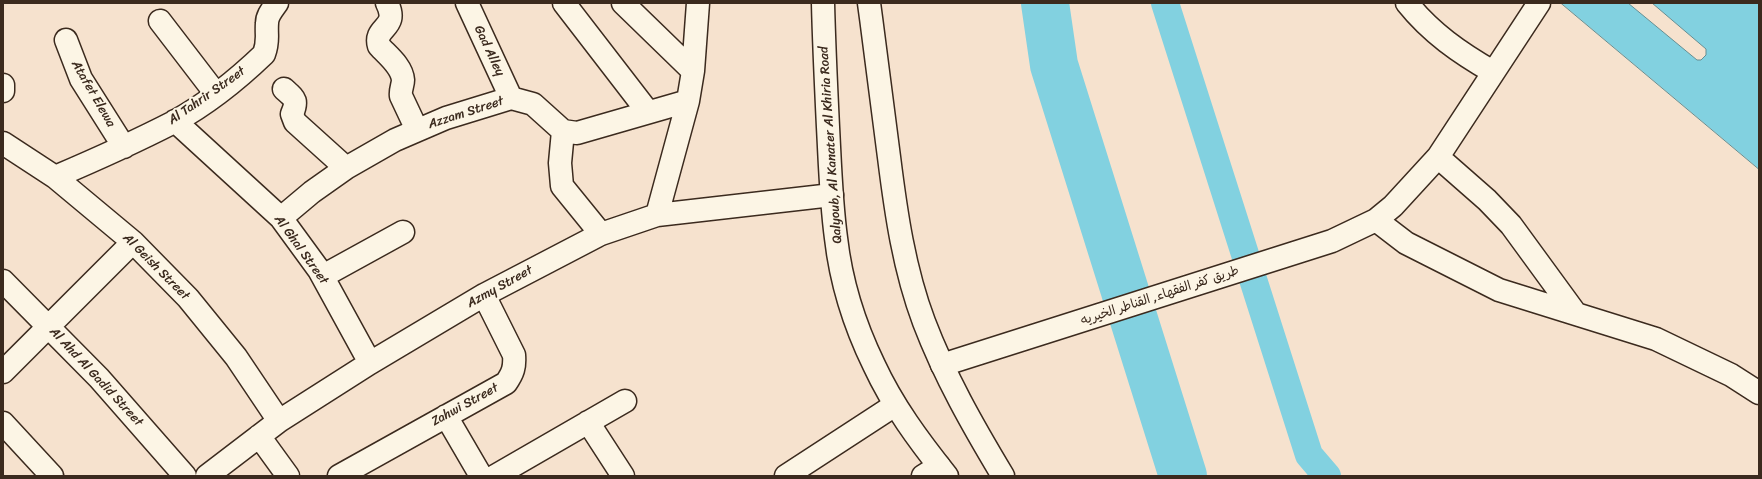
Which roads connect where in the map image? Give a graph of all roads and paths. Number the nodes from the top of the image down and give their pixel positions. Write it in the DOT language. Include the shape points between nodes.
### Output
graph roads {
  1 [pos="388,3"];
  2 [pos="467,3"];
  3 [pos="564,3"];
  4 [pos="623,3"];
  5 [pos="698,3"];
  6 [pos="823,3"];
  7 [pos="869,3"];
  8 [pos="1407,3"];
  9 [pos="1538,4"];
  10 [pos="269,6"];
  11 [pos="160,21"];
  12 [pos="66,40"];
  13 [pos="693,71"];
  14 [pos="1493,72"];
  15 [pos="3,85"];
  16 [pos="284,89"];
  17 [pos="3,91"];
  18 [pos="216,94"];
  19 [pos="511,98"];
  20 [pos="688,101"];
  21 [pos="648,112"];
  22 [pos="175,121"];
  23 [pos="417,130"];
  24 [pos="563,131"];
  25 [pos="3,143"];
  26 [pos="124,146"];
  27 [pos="1438,157"];
  28 [pos="346,168"];
  29 [pos="55,177"];
  30 [pos="832,195"];
  31 [pos="657,215"];
  32 [pos="281,218"];
  33 [pos="1376,220"];
  34 [pos="403,232"];
  35 [pos="600,234"];
  36 [pos="133,242"];
  37 [pos="322,276"];
  38 [pos="3,281"];
  39 [pos="484,295"];
  40 [pos="1576,314"];
  41 [pos="50,326"];
  42 [pos="370,363"];
  43 [pos="942,365"];
  44 [pos="3,372"];
  45 [pos="1759,393"];
  46 [pos="625,401"];
  47 [pos="895,405"];
  48 [pos="446,416"];
  49 [pos="279,421"];
  50 [pos="588,422"];
  51 [pos="3,423"];
  52 [pos="259,436"];
  53 [pos="936,473"];
  54 [pos="52,476"];
  55 [pos="185,476"];
  56 [pos="207,476"];
  57 [pos="288,476"];
  58 [pos="339,476"];
  59 [pos="481,476"];
  60 [pos="495,476"];
  61 [pos="623,476"];
  62 [pos="786,476"];
  63 [pos="1003,476"];
  1 -- 23 [label="street" via="391,18 379,34 378,42 402,75 401,96"];
  2 -- 19 [label="street, Gad Alley"];
  3 -- 21 [label="street"];
  4 -- 13 [label="street"];
  5 -- 13 [label="street"];
  6 -- 30 [label="street, Qalyoub, Al Kanater Al Khiria Road"];
  7 -- 43 [label="street" via="899,232 924,322"];
  8 -- 14 [label="street" via="1429,28 1446,42"];
  9 -- 14 [label="street, طريق كفر الفقهاء, القناطر الخيريه"];
  10 -- 18 [label="street, Al Tahrir Street" via="268,44 264,54"];
  11 -- 18 [label="street"];
  12 -- 26 [label="street, Atafet Elewa" via="81,79"];
  13 -- 20 [label="street"];
  14 -- 27 [label="street, طريق كفر الفقهاء, القناطر الخيريه"];
  15 -- 17 [label="street"];
  16 -- 28 [label="street" via="294,98 296,105 292,114 295,122"];
  18 -- 22 [label="street, Al Tahrir Street"];
  19 -- 23 [label="street, Azzam Street" via="446,118"];
  19 -- 24 [label="street, Azzam Street" via="533,104"];
  20 -- 21 [label="street"];
  20 -- 31 [label="street"];
  21 -- 24 [label="street" via="577,133"];
  22 -- 26 [label="street, Al Tahrir Street"];
  22 -- 32 [label="street, Al Ghal Street"];
  23 -- 28 [label="street, Azzam Street"];
  24 -- 35 [label="street" via="560,163 562,186"];
  25 -- 29 [label="street, Al Geish Street"];
  26 -- 29 [label="street, Al Tahrir Street"];
  27 -- 33 [label="street, طريق كفر الفقهاء, القناطر الخيريه" via="1393,206"];
  27 -- 40 [label="street" via="1488,200 1511,225"];
  28 -- 32 [label="street, Azzam Street"];
  29 -- 36 [label="street, Al Geish Street"];
  30 -- 31 [label="street, Azmy Street"];
  30 -- 47 [label="street, Qalyoub, Al Kanater Al Khiria Road" via="836,239 857,325 874,366"];
  31 -- 35 [label="street, Azmy Street"];
  32 -- 37 [label="street, Al Ghal Street"];
  33 -- 40 [label="street" via="1406,243 1499,290"];
  33 -- 43 [label="street, طريق كفر الفقهاء, القناطر الخيريه" via="1332,241"];
  34 -- 37 [label="street"];
  35 -- 39 [label="street, Azmy Street"];
  36 -- 41 [label="street"];
  36 -- 49 [label="street, Al Geish Street" via="188,298 236,357"];
  37 -- 42 [label="street, Al Ghal Street"];
  38 -- 41 [label="street, Al Ahd Al Gadid Street"];
  39 -- 42 [label="street, Azmy Street"];
  39 -- 48 [label="street, Zahwi Street" via="514,355 512,375 506,383"];
  40 -- 45 [label="street" via="1656,339 1731,375"];
  41 -- 44 [label="street"];
  41 -- 55 [label="street, Al Ahd Al Gadid Street"];
  42 -- 49 [label="street, Azmy Street"];
  43 -- 63 [label="street"];
  46 -- 50 [label="street"];
  47 -- 53 [label="street, Qalyoub, Al Kanater Al Khiria Road"];
  47 -- 62 [label="street"];
  48 -- 58 [label="street, Zahwi Street"];
  48 -- 59 [label="street"];
  49 -- 52 [label="street, Azmy Street"];
  50 -- 60 [label="street"];
  50 -- 61 [label="street"];
  51 -- 54 [label="street"];
  52 -- 56 [label="street, Azmy Street"];
  52 -- 57 [label="street"];
}
